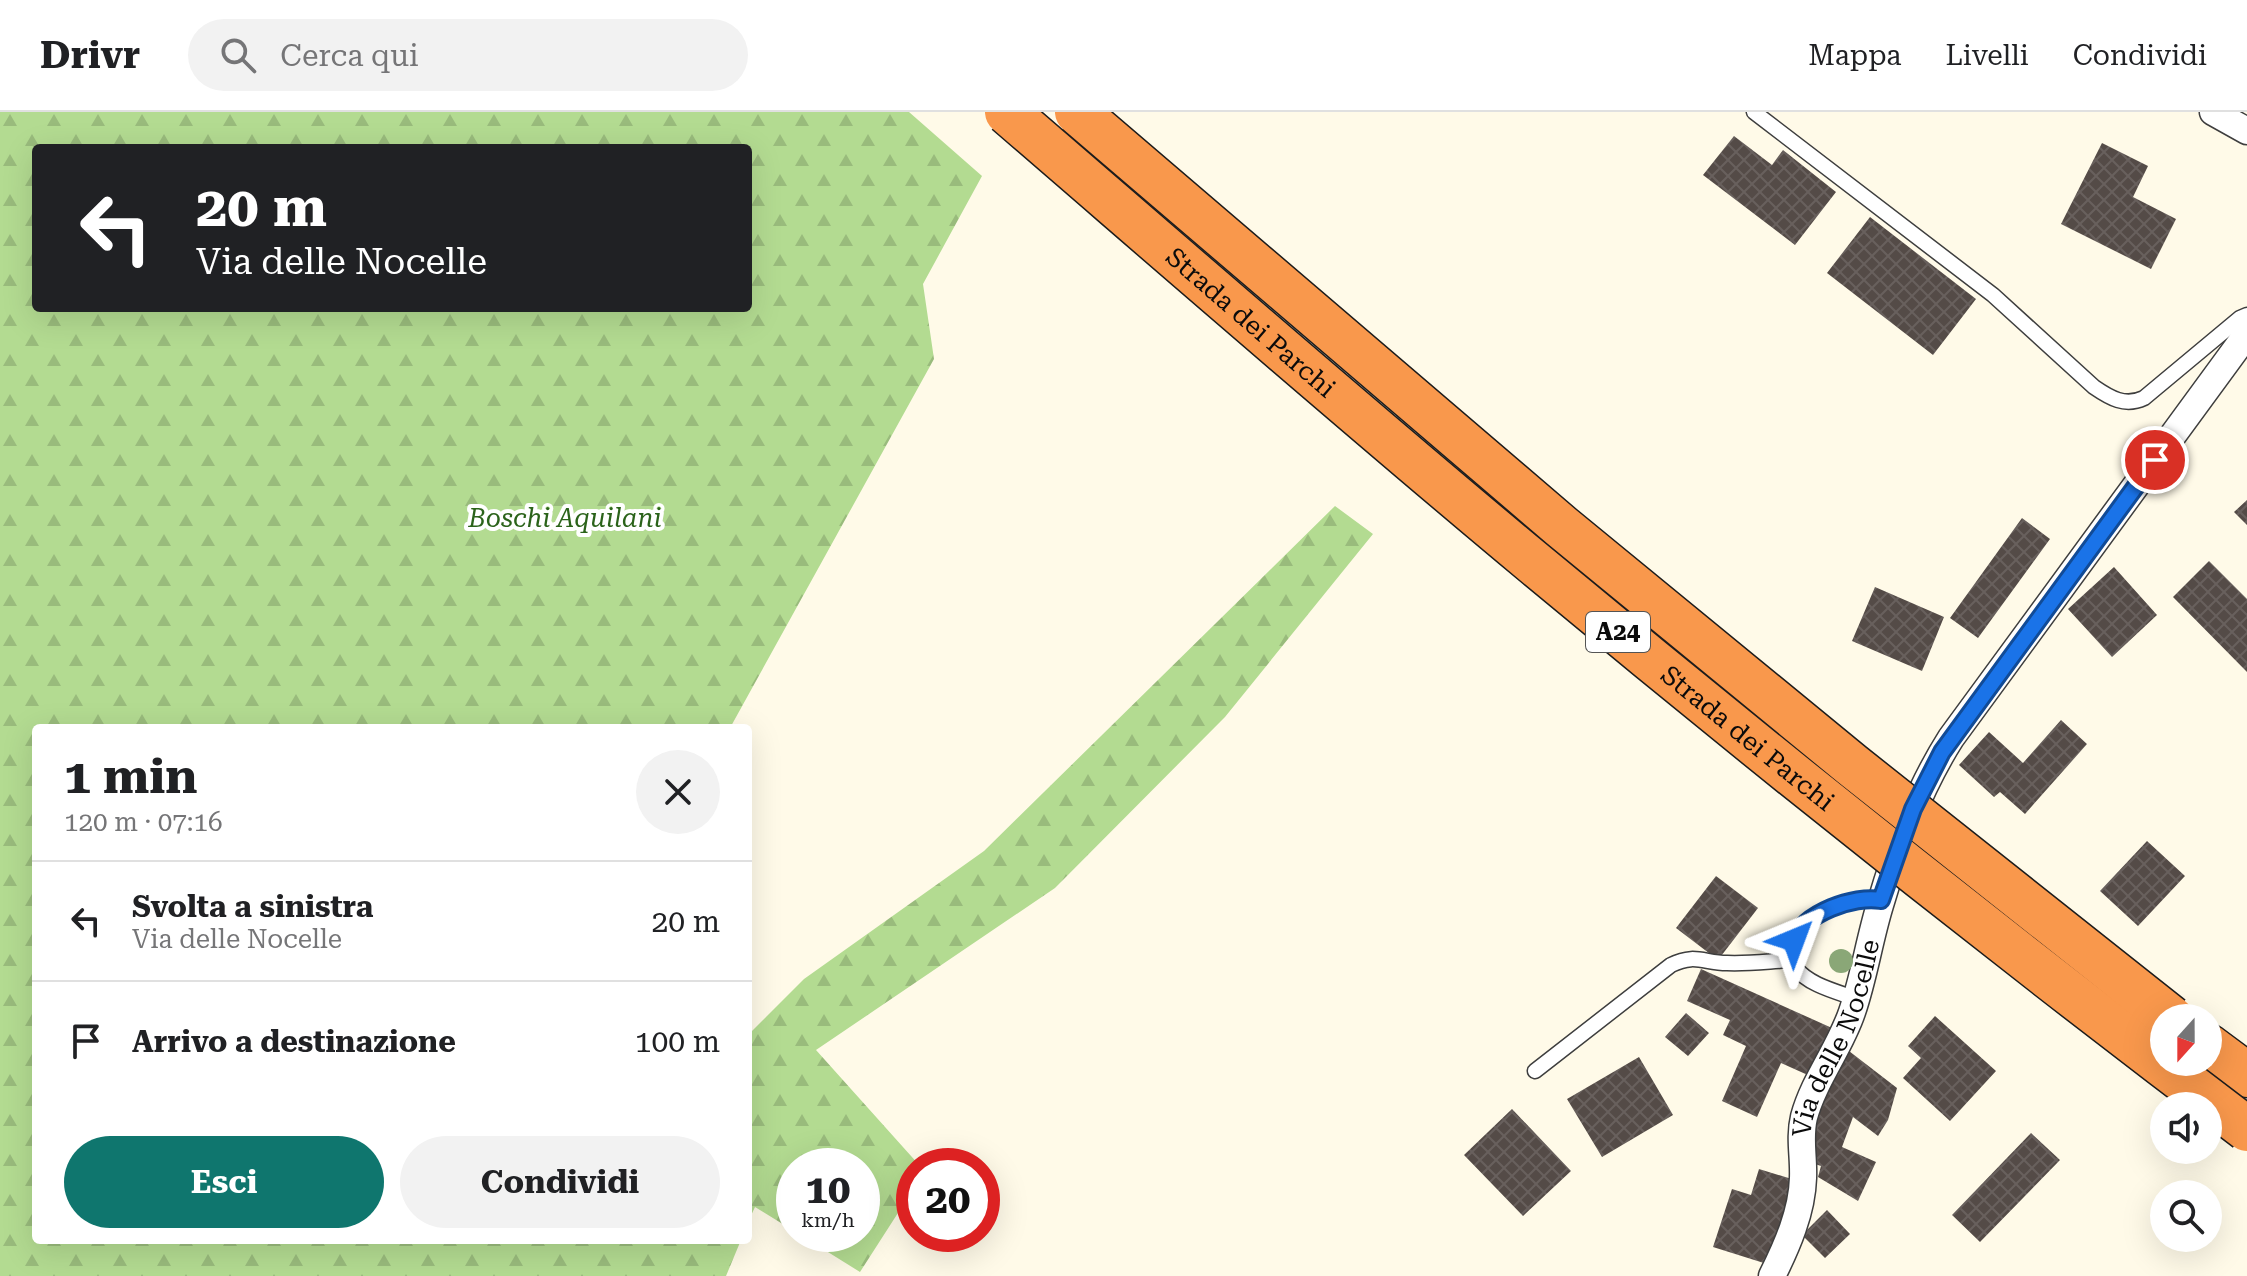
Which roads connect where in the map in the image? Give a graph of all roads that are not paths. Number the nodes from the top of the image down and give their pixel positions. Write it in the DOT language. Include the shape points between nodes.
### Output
graph roads {
  1 [pos="1007,112"];
  2 [pos="1077,112"];
  3 [pos="1754,112"];
  4 [pos="2213,112"];
  5 [pos="2247,131"];
  6 [pos="2247,315"];
  7 [pos="2247,334"];
  8 [pos="1881,900"];
  9 [pos="1792,960"];
  10 [pos="1857,999"];
  11 [pos="2153,1004"];
  12 [pos="2222,1056"];
  13 [pos="1535,1071"];
  14 [pos="2247,1075"];
  15 [pos="2247,1129"];
  16 [pos="1772,1276"];
  1 -- 15 [label="highway, Strada dei Parchi / A24, bridge" via="1556,581 1830,806"];
  2 -- 11 [label="highway, Strada dei Parchi / A24, bridge" via="1574,537"];
  3 -- 6 [label="lane" via="1993,295 2094,387 2113,398 2130,403 2144,398"];
  4 -- 5 [label="street"];
  7 -- 8 [label="street, Via delle Nocelle" via="1951,738 1913,809"];
  8 -- 9 [label="lane" via="1815,915 1797,934"];
  8 -- 10 [label="street, Via delle Nocelle"];
  9 -- 10 [label="lane" via="1803,976"];
  9 -- 13 [label="lane" via="1680,960"];
  10 -- 16 [label="street, Via delle Nocelle" via="1806,1112 1800,1203"];
  12 -- 14 [label="highway"];
}
